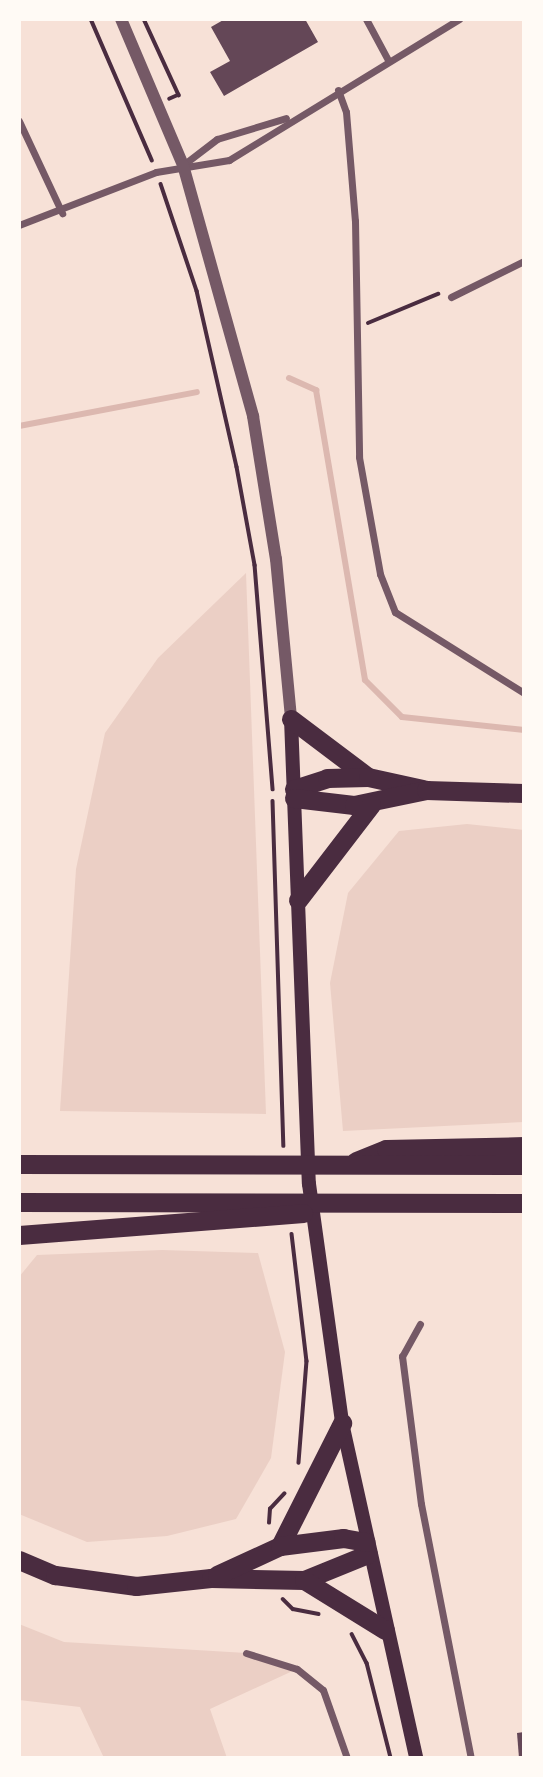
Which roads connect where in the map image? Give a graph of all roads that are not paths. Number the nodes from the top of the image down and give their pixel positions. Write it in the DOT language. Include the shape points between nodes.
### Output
graph roads {
  1 [pos="366,19"];
  2 [pos="459,19"];
  3 [pos="119,22"];
  4 [pos="388,60"];
  5 [pos="338,90"];
  6 [pos="292,117"];
  7 [pos="19,121"];
  8 [pos="183,165"];
  9 [pos="62,213"];
  10 [pos="19,225"];
  11 [pos="524,261"];
  12 [pos="451,297"];
  13 [pos="524,693"];
  14 [pos="291,719"];
  15 [pos="368,777"];
  16 [pos="426,790"];
  17 [pos="294,793"];
  18 [pos="524,793"];
  19 [pos="371,805"];
  20 [pos="298,900"];
  21 [pos="524,1146"];
  22 [pos="19,1164"];
  23 [pos="524,1165"];
  24 [pos="344,1166"];
  25 [pos="19,1202"];
  26 [pos="524,1203"];
  27 [pos="341,1205"];
  28 [pos="19,1235"];
  29 [pos="420,1324"];
  30 [pos="342,1423"];
  31 [pos="280,1546"];
  32 [pos="367,1548"];
  33 [pos="19,1560"];
  34 [pos="211,1578"];
  35 [pos="304,1580"];
  36 [pos="385,1630"];
  37 [pos="246,1653"];
  38 [pos="346,1758"];
  39 [pos="416,1758"];
  40 [pos="471,1758"];
  1 -- 4 [label="street"];
  2 -- 4 [label="street"];
  3 -- 8 [label="street"];
  4 -- 5 [label="street"];
  5 -- 6 [label="street"];
  5 -- 13 [label="street" via="346,111 352,180 366,518 395,612"];
  6 -- 8 [label="street" via="217,139"];
  6 -- 8 [label="street" via="229,160"];
  7 -- 9 [label="street"];
  8 -- 9 [label="street"];
  8 -- 14 [label="street" via="253,416 276,559"];
  9 -- 10 [label="street"];
  11 -- 12 [label="street"];
  14 -- 15 [label="highway"];
  14 -- 17 [label="main road"];
  15 -- 16 [label="highway"];
  15 -- 17 [label="highway" via="327,778"];
  16 -- 18 [label="highway"];
  16 -- 19 [label="highway"];
  17 -- 19 [label="highway" via="315,805"];
  17 -- 20 [label="main road"];
  19 -- 20 [label="highway"];
  20 -- 30 [label="main road" via="303,1083 322,1286"];
  21 -- 24 [label="highway" via="386,1149"];
  22 -- 24 [label="highway"];
  23 -- 24 [label="highway"];
  25 -- 27 [label="highway"];
  26 -- 27 [label="highway"];
  27 -- 28 [label="highway" via="268,1220 68,1227"];
  29 -- 40 [label="street" via="402,1356 421,1504"];
  30 -- 31 [label="highway"];
  30 -- 32 [label="main road"];
  31 -- 32 [label="highway" via="343,1538"];
  31 -- 34 [label="highway"];
  32 -- 35 [label="highway"];
  32 -- 36 [label="main road"];
  33 -- 34 [label="highway" via="98,1583 176,1585"];
  34 -- 35 [label="highway"];
  35 -- 36 [label="highway"];
  36 -- 39 [label="main road"];
  37 -- 38 [label="street" via="297,1669 323,1690"];
}
